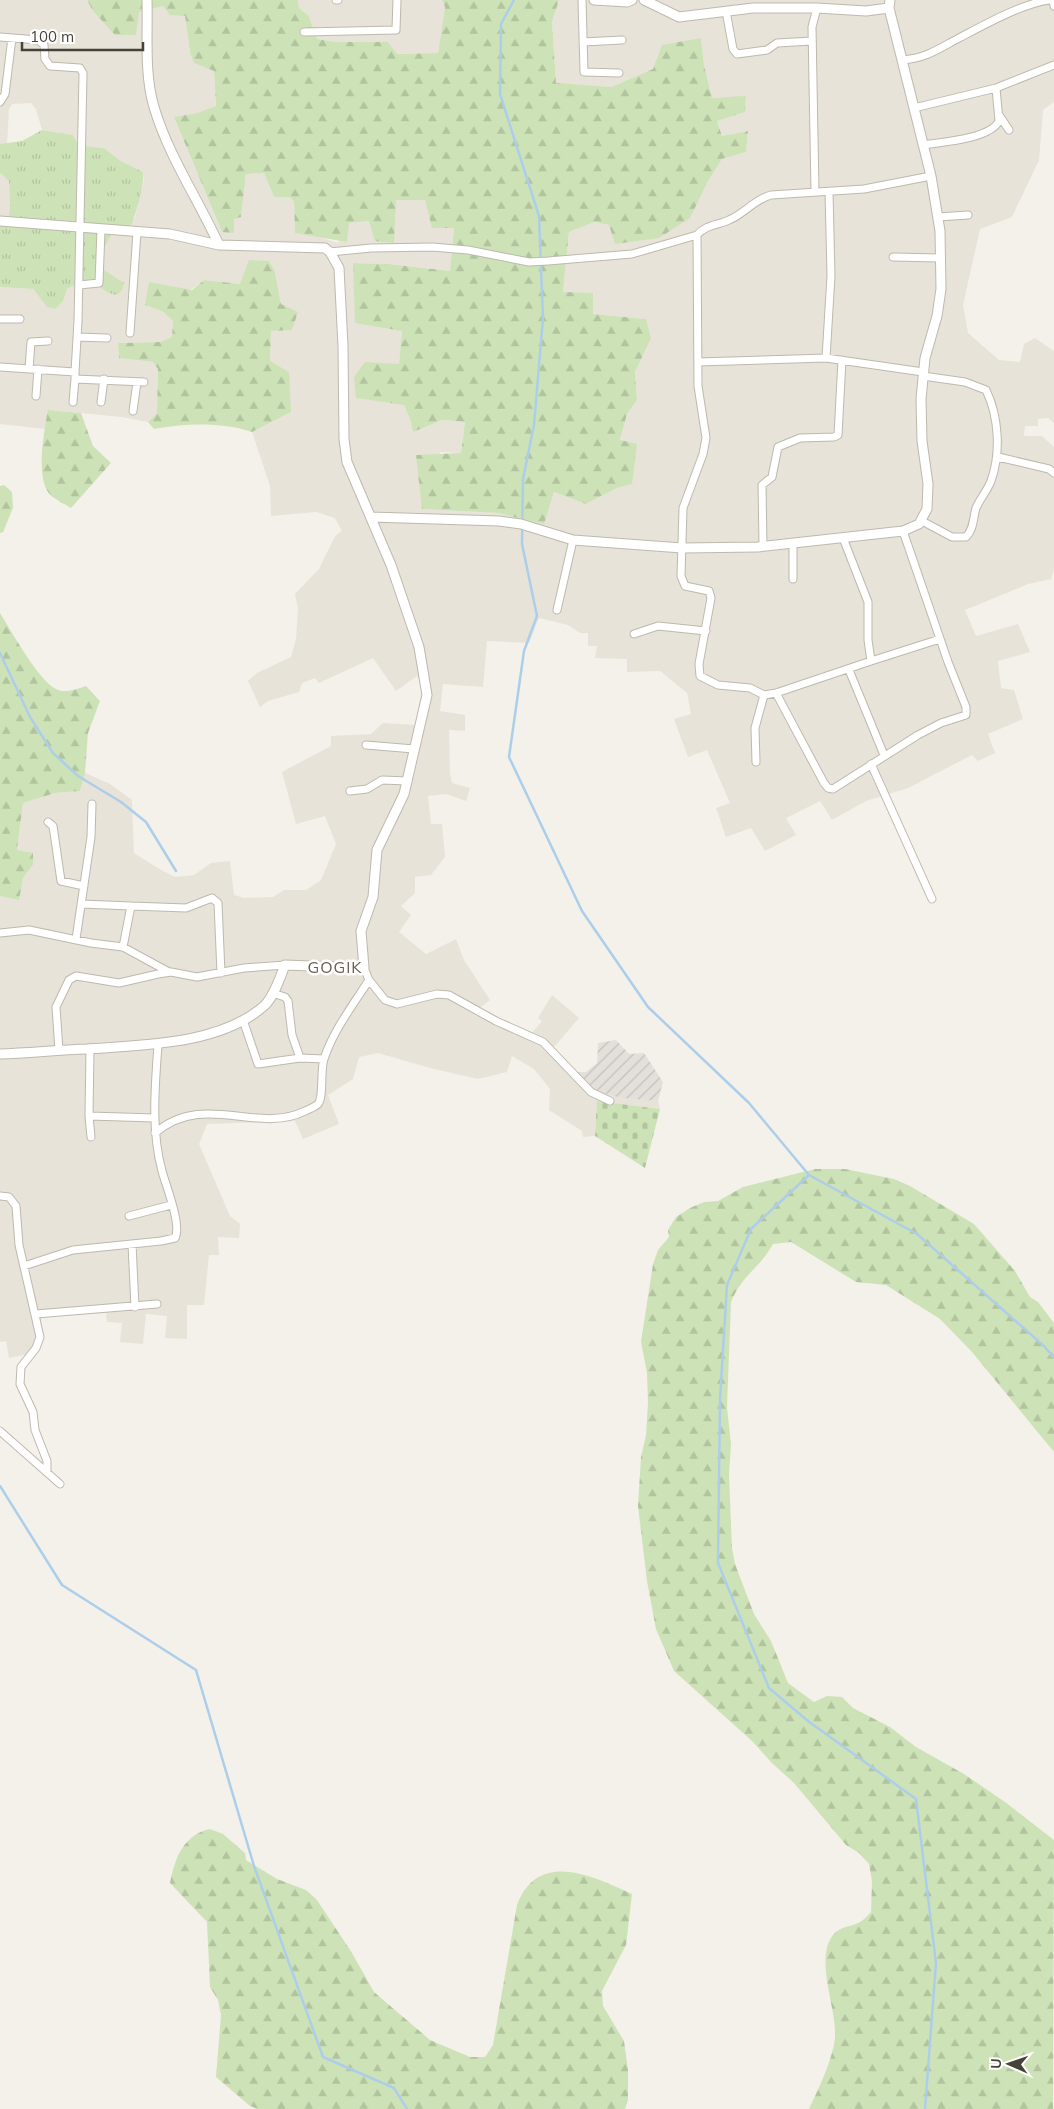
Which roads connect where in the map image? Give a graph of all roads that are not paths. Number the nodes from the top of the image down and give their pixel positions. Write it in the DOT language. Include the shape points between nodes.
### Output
graph roads {
  1 [pos="147,0"];
  2 [pos="398,0"];
  3 [pos="582,0"];
  4 [pos="594,0"];
  5 [pos="632,0"];
  6 [pos="644,0"];
  7 [pos="1048,0"];
  8 [pos="1053,0"];
  9 [pos="889,4"];
  10 [pos="1054,6"];
  11 [pos="817,8"];
  12 [pos="726,11"];
  13 [pos="304,32"];
  14 [pos="0,37"];
  15 [pos="12,38"];
  16 [pos="622,40"];
  17 [pos="812,41"];
  18 [pos="583,42"];
  19 [pos="902,60"];
  20 [pos="1054,65"];
  21 [pos="619,73"];
  22 [pos="996,88"];
  23 [pos="0,102"];
  24 [pos="914,108"];
  25 [pos="999,115"];
  26 [pos="1009,130"];
  27 [pos="923,145"];
  28 [pos="931,176"];
  29 [pos="815,192"];
  30 [pos="829,192"];
  31 [pos="968,215"];
  32 [pos="938,217"];
  33 [pos="0,222"];
  34 [pos="80,228"];
  35 [pos="101,230"];
  36 [pos="137,232"];
  37 [pos="697,235"];
  38 [pos="220,245"];
  39 [pos="330,252"];
  40 [pos="893,257"];
  41 [pos="940,258"];
  42 [pos="79,285"];
  43 [pos="20,319"];
  44 [pos="0,320"];
  45 [pos="130,333"];
  46 [pos="77,337"];
  47 [pos="107,338"];
  48 [pos="48,341"];
  49 [pos="826,358"];
  50 [pos="842,360"];
  51 [pos="698,362"];
  52 [pos="0,367"];
  53 [pos="29,369"];
  54 [pos="38,369"];
  55 [pos="923,374"];
  56 [pos="75,375"];
  57 [pos="104,380"];
  58 [pos="36,396"];
  59 [pos="73,402"];
  60 [pos="101,402"];
  61 [pos="133,411"];
  62 [pos="998,457"];
  63 [pos="1054,473"];
  64 [pos="371,517"];
  65 [pos="922,521"];
  66 [pos="903,531"];
  67 [pos="843,538"];
  68 [pos="572,540"];
  69 [pos="792,544"];
  70 [pos="763,546"];
  71 [pos="682,548"];
  72 [pos="793,579"];
  73 [pos="557,610"];
  74 [pos="706,631"];
  75 [pos="634,634"];
  76 [pos="940,639"];
  77 [pos="871,661"];
  78 [pos="849,670"];
  79 [pos="776,693"];
  80 [pos="764,695"];
  81 [pos="366,745"];
  82 [pos="414,749"];
  83 [pos="884,755"];
  84 [pos="756,762"];
  85 [pos="871,764"];
  86 [pos="408,781"];
  87 [pos="350,791"];
  88 [pos="92,804"];
  89 [pos="48,822"];
  90 [pos="84,886"];
  91 [pos="932,899"];
  92 [pos="81,904"];
  93 [pos="131,906"];
  94 [pos="0,933"];
  95 [pos="76,939"];
  96 [pos="123,947"];
  97 [pos="285,965"];
  98 [pos="364,968"];
  99 [pos="171,972"];
  100 [pos="220,973"];
  101 [pos="369,980"];
  102 [pos="272,993"];
  103 [pos="244,1020"];
  104 [pos="158,1045"];
  105 [pos="90,1048"];
  106 [pos="60,1050"];
  107 [pos="0,1054"];
  108 [pos="300,1058"];
  109 [pos="324,1059"];
  110 [pos="610,1101"];
  111 [pos="89,1116"];
  112 [pos="155,1118"];
  113 [pos="155,1133"];
  114 [pos="91,1138"];
  115 [pos="0,1196"];
  116 [pos="171,1205"];
  117 [pos="129,1216"];
  118 [pos="132,1244"];
  119 [pos="24,1266"];
  120 [pos="157,1304"];
  121 [pos="135,1307"];
  122 [pos="36,1314"];
  123 [pos="0,1431"];
  124 [pos="47,1472"];
  125 [pos="60,1484"];
  1 -- 38 [label="street" via="153,106 169,145"];
  2 -- 13 [label="street" via="396,30"];
  3 -- 18 [label="street"];
  4 -- 5 [label="street"];
  6 -- 12 [label="street" via="679,17"];
  7 -- 19 [label="street" via="970,33 925,57"];
  8 -- 10 [label="street"];
  9 -- 11 [label="street" via="866,11"];
  9 -- 19 [label="street"];
  11 -- 12 [label="street"];
  11 -- 17 [label="street"];
  12 -- 17 [label="street" via="733,49 737,54 767,50 777,43"];
  14 -- 15 [label="street"];
  15 -- 23 [label="street" via="5,94"];
  15 -- 34 [label="street" via="41,42 50,66 80,68 83,71"];
  16 -- 18 [label="street"];
  17 -- 29 [label="street"];
  18 -- 21 [label="street" via="584,72"];
  19 -- 24 [label="street"];
  20 -- 22 [label="street"];
  22 -- 24 [label="street"];
  22 -- 25 [label="street"];
  24 -- 27 [label="street"];
  25 -- 26 [label="street"];
  25 -- 27 [label="street" via="999,121 992,129 970,137"];
  27 -- 28 [label="street"];
  28 -- 30 [label="street"];
  28 -- 32 [label="street"];
  29 -- 30 [label="street"];
  29 -- 37 [label="street" via="765,197 731,219 706,227"];
  30 -- 49 [label="street" via="831,276"];
  31 -- 32 [label="street"];
  32 -- 41 [label="street"];
  33 -- 34 [label="street"];
  34 -- 35 [label="street"];
  34 -- 42 [label="street"];
  35 -- 36 [label="street"];
  35 -- 42 [label="street" via="99,283"];
  36 -- 38 [label="street" via="170,234"];
  36 -- 45 [label="street"];
  37 -- 39 [label="street" via="632,254 529,262 468,250 432,247"];
  37 -- 51 [label="street"];
  38 -- 39 [label="street" via="324,248"];
  39 -- 64 [label="street" via="338,268 345,454 349,471"];
  40 -- 41 [label="street"];
  41 -- 55 [label="street" via="941,289"];
  42 -- 46 [label="street"];
  43 -- 44 [label="street"];
  46 -- 47 [label="street"];
  46 -- 56 [label="street"];
  48 -- 53 [label="street" via="31,342"];
  49 -- 50 [label="street"];
  49 -- 51 [label="street"];
  50 -- 55 [label="street"];
  50 -- 70 [label="street" via="838,435 800,438 778,447 772,477 764,482 761,490"];
  51 -- 71 [label="street" via="699,397 706,438 686,498"];
  52 -- 53 [label="street"];
  53 -- 54 [label="street"];
  54 -- 56 [label="street"];
  54 -- 58 [label="street"];
  55 -- 62 [label="street" via="965,382 986,390 994,420"];
  55 -- 65 [label="street" via="921,426 928,493"];
  56 -- 57 [label="street"];
  56 -- 59 [label="street"];
  57 -- 60 [label="street"];
  57 -- 61 [label="street" via="140,382"];
  62 -- 63 [label="street" via="1049,468"];
  62 -- 65 [label="street" via="992,479 966,536 952,537"];
  64 -- 68 [label="street" via="524,525"];
  64 -- 82 [label="street" via="391,565 424,666 427,695"];
  65 -- 66 [label="street"];
  66 -- 67 [label="street"];
  66 -- 76 [label="street"];
  67 -- 69 [label="street"];
  67 -- 77 [label="street" via="868,602"];
  68 -- 71 [label="street"];
  68 -- 73 [label="street"];
  69 -- 70 [label="street"];
  69 -- 72 [label="street"];
  70 -- 71 [label="street"];
  71 -- 74 [label="street" via="681,576 684,584 711,594"];
  74 -- 75 [label="street" via="658,626"];
  74 -- 80 [label="street" via="698,664 700,676 709,682 750,688"];
  76 -- 77 [label="street"];
  76 -- 83 [label="street" via="966,707 966,715 941,723"];
  77 -- 78 [label="street"];
  78 -- 79 [label="street"];
  78 -- 83 [label="street"];
  79 -- 80 [label="street"];
  79 -- 85 [label="street" via="828,788 837,787"];
  80 -- 84 [label="street" via="755,728"];
  81 -- 82 [label="street"];
  82 -- 86 [label="street"];
  83 -- 85 [label="street"];
  85 -- 91 [label="street"];
  86 -- 87 [label="street" via="382,780 367,789"];
  86 -- 98 [label="street" via="400,805 377,850 373,897 361,931"];
  88 -- 90 [label="street"];
  89 -- 90 [label="street" via="53,826 61,881"];
  90 -- 92 [label="street"];
  92 -- 93 [label="street"];
  92 -- 95 [label="street"];
  93 -- 96 [label="street"];
  93 -- 100 [label="street" via="186,908 212,898 216,900"];
  94 -- 95 [label="street" via="29,930"];
  95 -- 96 [label="street"];
  96 -- 99 [label="street"];
  97 -- 98 [label="street"];
  97 -- 100 [label="street"];
  97 -- 102 [label="street"];
  98 -- 101 [label="street"];
  99 -- 100 [label="street" via="197,977"];
  99 -- 106 [label="street" via="119,983 76,976 70,980 56,1007"];
  101 -- 109 [label="street"];
  101 -- 110 [label="street" via="380,996 392,1003 402,1004 437,994 449,995 543,1042 575,1078 591,1092"];
  102 -- 103 [label="street" via="263,1006"];
  102 -- 108 [label="street" via="288,1001 292,1035"];
  103 -- 104 [label="street" via="220,1030"];
  103 -- 108 [label="street" via="258,1064"];
  104 -- 105 [label="street"];
  104 -- 112 [label="street"];
  105 -- 106 [label="street"];
  105 -- 111 [label="street"];
  106 -- 107 [label="street"];
  108 -- 109 [label="street"];
  109 -- 113 [label="street" via="321,1098 318,1104 298,1115 279,1119 220,1114 190,1116 167,1123"];
  111 -- 112 [label="street"];
  111 -- 114 [label="street"];
  112 -- 113 [label="street"];
  113 -- 116 [label="street" via="158,1159"];
  115 -- 119 [label="street" via="10,1197 16,1206"];
  116 -- 117 [label="street"];
  116 -- 118 [label="street" via="177,1222 175,1238"];
  118 -- 119 [label="street" via="73,1250"];
  118 -- 121 [label="street"];
  119 -- 122 [label="street"];
  120 -- 121 [label="street"];
  121 -- 122 [label="street"];
  122 -- 124 [label="street" via="40,1337 22,1368 20,1384 33,1412"];
  123 -- 124 [label="street"];
  124 -- 125 [label="street"];
}
